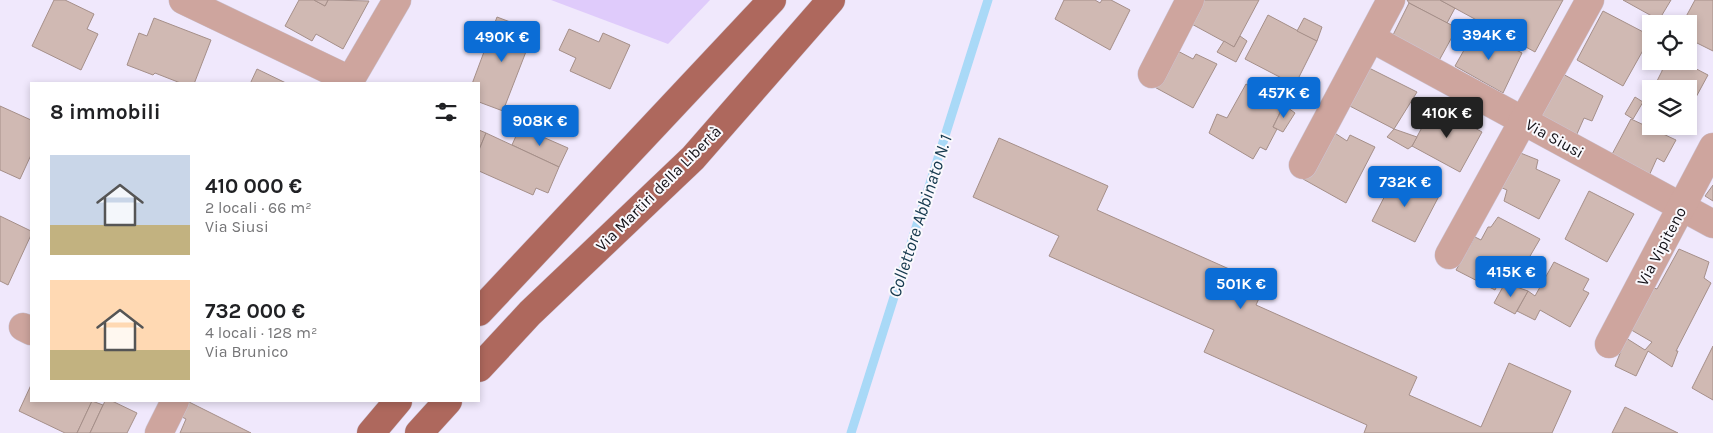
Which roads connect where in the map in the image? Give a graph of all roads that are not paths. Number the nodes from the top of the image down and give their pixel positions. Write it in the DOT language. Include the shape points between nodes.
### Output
graph roads {
  1 [pos="183,0"];
  2 [pos="397,0"];
  3 [pos="772,0"];
  4 [pos="831,0"];
  5 [pos="1190,0"];
  6 [pos="1391,0"];
  7 [pos="1590,0"];
  8 [pos="1371,38"];
  9 [pos="1152,74"];
  10 [pos="349,82"];
  11 [pos="1523,121"];
  12 [pos="1713,147"];
  13 [pos="1303,165"];
  14 [pos="1682,207"];
  15 [pos="1713,224"];
  16 [pos="1450,255"];
  17 [pos="480,311"];
  18 [pos="1609,344"];
  19 [pos="480,367"];
  20 [pos="174,402"];
  21 [pos="397,402"];
  22 [pos="447,402"];
  23 [pos="158,433"];
  24 [pos="370,433"];
  25 [pos="419,433"];
  1 -- 10 [label="street"];
  2 -- 10 [label="street"];
  3 -- 17 [label="main road"];
  4 -- 19 [label="main road, Via Martiri della Libertà" via="693,158 530,313"];
  5 -- 9 [label="street"];
  6 -- 8 [label="street"];
  7 -- 11 [label="street"];
  8 -- 11 [label="street, Via Siusi"];
  8 -- 13 [label="street"];
  11 -- 14 [label="street, Via Siusi"];
  11 -- 16 [label="street"];
  12 -- 14 [label="street, Via Vipiteno"];
  14 -- 15 [label="street, Via Siusi"];
  14 -- 18 [label="street, Via Vipiteno"];
  20 -- 23 [label="street"];
  21 -- 24 [label="main road"];
  22 -- 25 [label="main road"];
}
